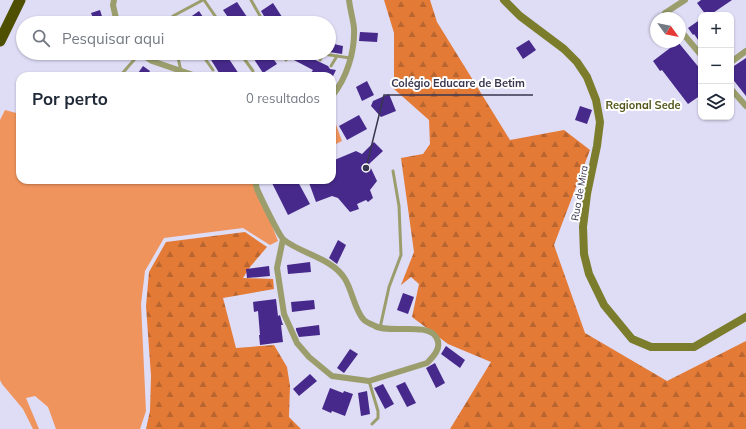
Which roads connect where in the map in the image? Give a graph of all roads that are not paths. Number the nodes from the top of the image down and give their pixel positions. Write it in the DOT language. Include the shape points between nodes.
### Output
graph roads {
  1 [pos="20,0"];
  2 [pos="114,0"];
  3 [pos="203,0"];
  4 [pos="250,0"];
  5 [pos="349,0"];
  6 [pos="504,0"];
  7 [pos="685,0"];
  8 [pos="671,12"];
  9 [pos="115,16"];
  10 [pos="173,16"];
  11 [pos="215,16"];
  12 [pos="260,16"];
  13 [pos="686,37"];
  14 [pos="0,41"];
  15 [pos="698,51"];
  16 [pos="746,51"];
  17 [pos="337,56"];
  18 [pos="350,58"];
  19 [pos="134,60"];
  20 [pos="152,60"];
  21 [pos="179,60"];
  22 [pos="206,60"];
  23 [pos="245,60"];
  24 [pos="335,60"];
  25 [pos="734,60"];
  26 [pos="331,66"];
  27 [pos="213,70"];
  28 [pos="181,71"];
  29 [pos="252,71"];
  30 [pos="123,72"];
  31 [pos="184,72"];
  32 [pos="336,90"];
  33 [pos="734,93"];
  34 [pos="746,106"];
  35 [pos="393,171"];
  36 [pos="256,184"];
  37 [pos="283,240"];
  38 [pos="746,317"];
  39 [pos="380,329"];
  40 [pos="368,381"];
  41 [pos="372,424"];
  1 -- 14 [label="highway"];
  2 -- 9 [label="street"];
  3 -- 10 [label="lane"];
  3 -- 11 [label="lane"];
  4 -- 12 [label="lane"];
  5 -- 18 [label="street" via="354,27"];
  6 -- 38 [label="street, Rua de Mira" via="577,62 587,77 596,100 600,122 587,194 583,227 584,254 589,274 604,305 632,339 651,347 694,347"];
  7 -- 8 [label="street"];
  13 -- 15 [label="street"];
  16 -- 25 [label="street"];
  17 -- 18 [label="lane"];
  18 -- 32 [label="street" via="344,78"];
  19 -- 30 [label="lane"];
  20 -- 28 [label="street"];
  21 -- 28 [label="lane"];
  22 -- 27 [label="lane"];
  23 -- 29 [label="lane"];
  24 -- 26 [label="lane"];
  28 -- 31 [label="street"];
  33 -- 34 [label="street"];
  35 -- 39 [label="lane" via="401,255 389,287"];
  36 -- 37 [label="street"];
  37 -- 39 [label="street" via="336,269 345,279 364,320"];
  37 -- 40 [label="street" via="277,268 284,314 297,343 309,358 332,376"];
  39 -- 40 [label="street" via="425,330 437,337 438,347 427,363"];
  40 -- 41 [label="lane" via="378,411 378,418"];
}
